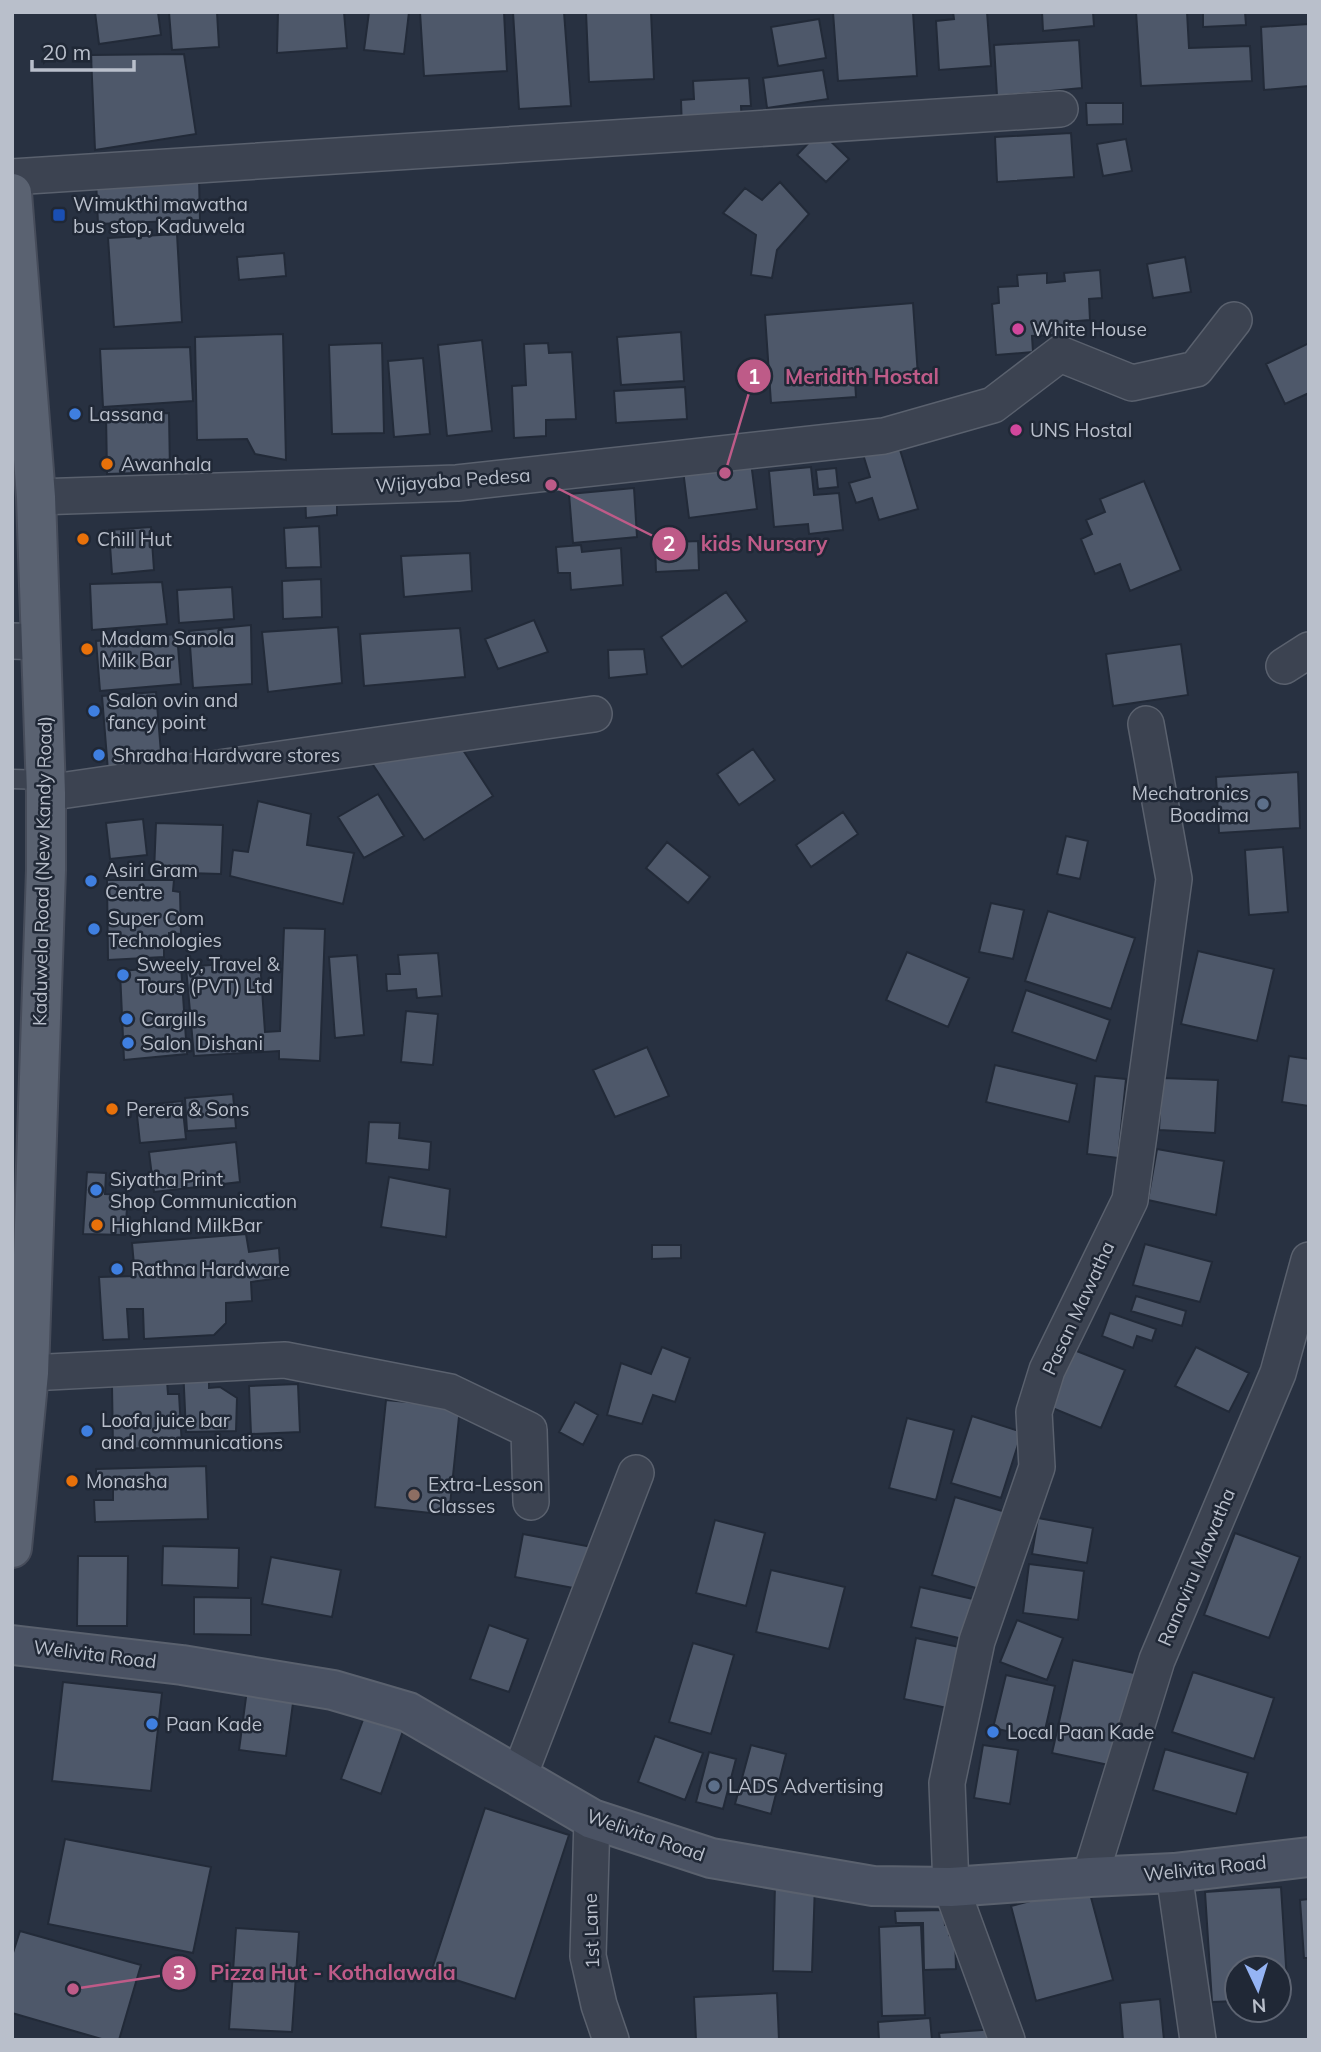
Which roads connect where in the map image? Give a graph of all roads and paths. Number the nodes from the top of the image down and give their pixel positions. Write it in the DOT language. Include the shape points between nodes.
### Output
graph roads {
  1 [pos="1060,109"];
  2 [pos="12,177"];
  3 [pos="12,193"];
  4 [pos="1234,320"];
  5 [pos="36,497"];
  6 [pos="27,642"];
  7 [pos="594,714"];
  8 [pos="1146,724"];
  9 [pos="35,784"];
  10 [pos="1309,1260"];
  11 [pos="29,1373"];
  12 [pos="636,1473"];
  13 [pos="531,1502"];
  14 [pos="12,1548"];
  15 [pos="12,1645"];
  16 [pos="519,1776"];
  17 [pos="592,1819"];
  18 [pos="1309,1857"];
  19 [pos="1174,1873"];
  20 [pos="1090,1877"];
  21 [pos="951,1887"];
  22 [pos="611,2040"];
  23 [pos="1007,2040"];
  24 [pos="1198,2040"];
  1 -- 2 [label="street"];
  3 -- 5 [label="main road, Kaduwela Road (New Kandy Road)"];
  4 -- 5 [label="street, Wijayaba Pedesa" via="1196,369 1132,383 1060,354 993,405 884,436 457,483"];
  5 -- 6 [label="main road, Kaduwela Road (New Kandy Road)"];
  6 -- 9 [label="main road, Kaduwela Road (New Kandy Road)"];
  7 -- 9 [label="street"];
  8 -- 21 [label="street, Pasan Mawatha" via="1174,879 1130,1200 1047,1370 1034,1412 1037,1467 977,1641 947,1783"];
  9 -- 11 [label="main road, Kaduwela Road (New Kandy Road)" via="46,884"];
  10 -- 20 [label="street, Ranaviru Mawatha" via="1278,1373 1157,1660"];
  11 -- 13 [label="street" via="285,1360 450,1392 529,1430"];
  11 -- 14 [label="main road, Kaduwela Road (New Kandy Road)"];
  12 -- 16 [label="street"];
  15 -- 16 [label="street, Welivita Road" via="182,1665 333,1690 408,1712"];
  16 -- 17 [label="street, Welivita Road"];
  17 -- 21 [label="street, Welivita Road" via="711,1858 873,1886"];
  17 -- 22 [label="street, 1st Lane" via="588,1956"];
  18 -- 19 [label="street, Welivita Road"];
  19 -- 20 [label="street, Welivita Road"];
  19 -- 24 [label="street"];
  20 -- 21 [label="street, Welivita Road"];
  21 -- 23 [label="street, Pasan Mawatha"];
}
